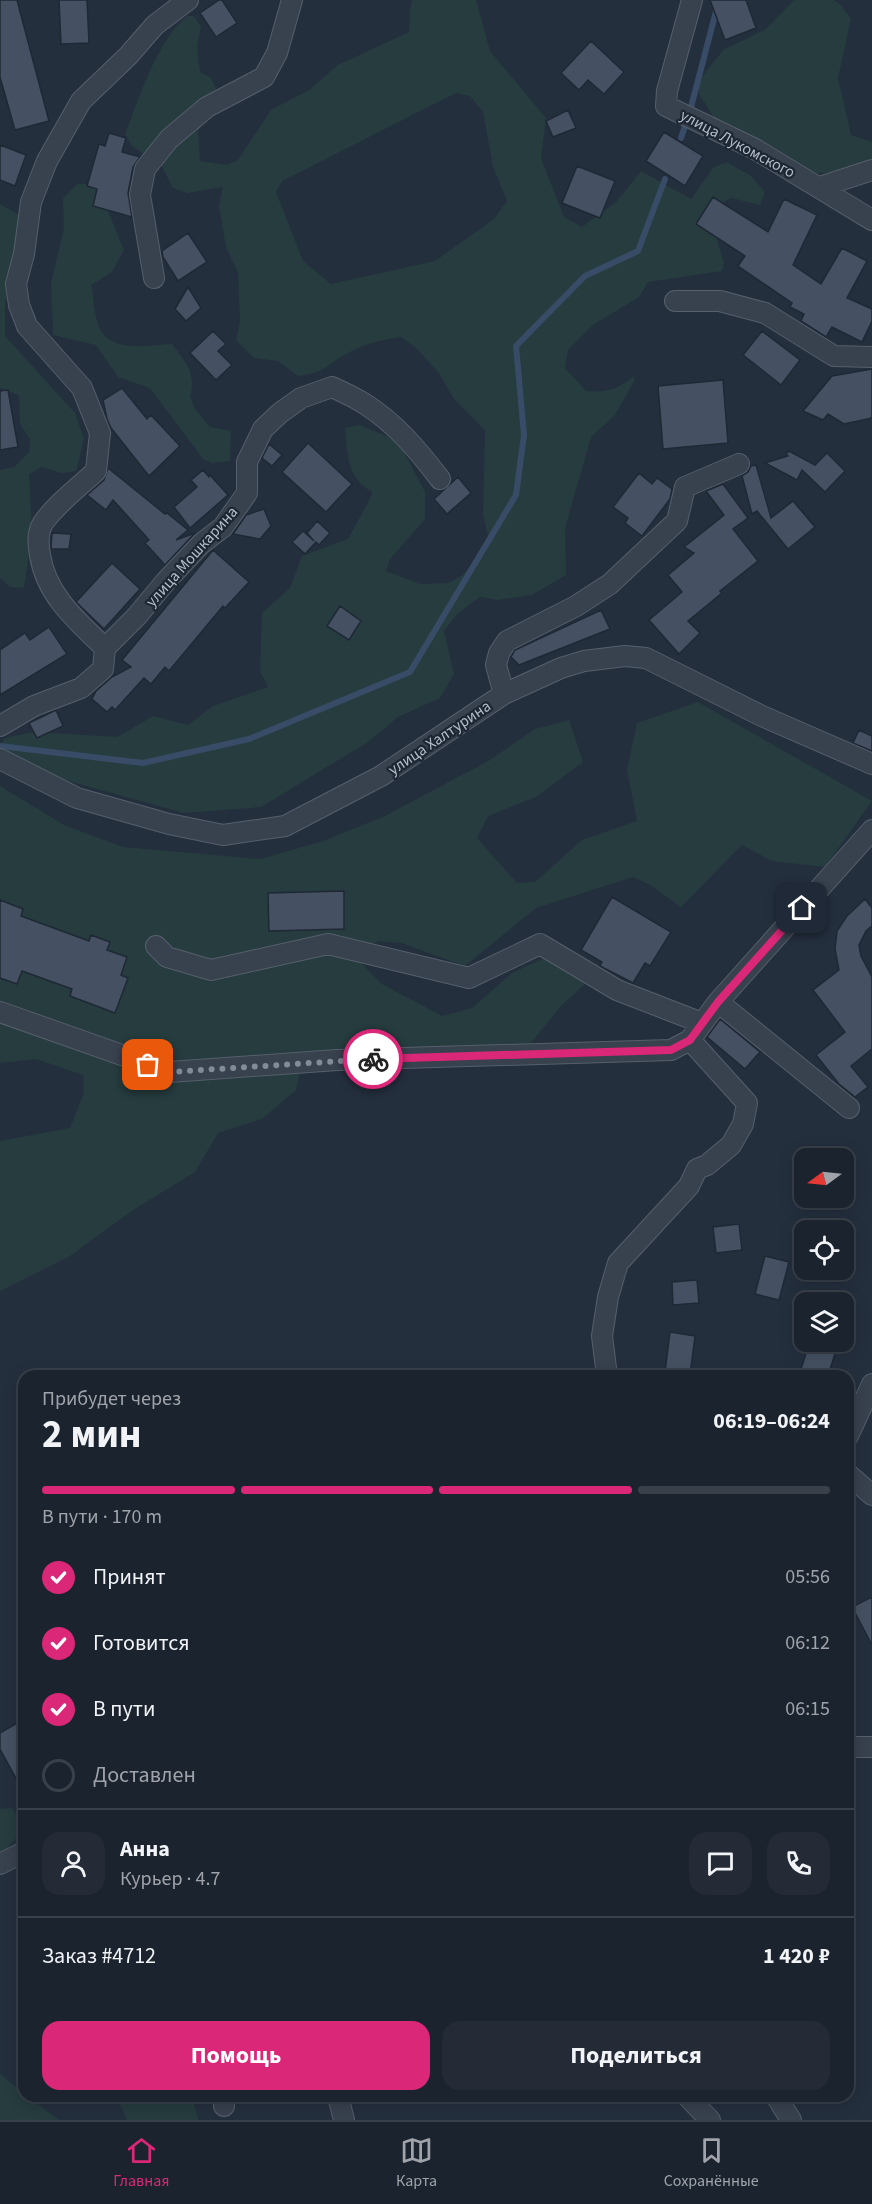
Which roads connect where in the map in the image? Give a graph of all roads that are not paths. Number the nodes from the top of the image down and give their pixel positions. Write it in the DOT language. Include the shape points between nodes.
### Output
graph roads {
  1 [pos="188,0"];
  2 [pos="292,0"];
  3 [pos="692,0"];
  4 [pos="872,170"];
  5 [pos="820,187"];
  6 [pos="872,220"];
  7 [pos="154,278"];
  8 [pos="675,300"];
  9 [pos="872,357"];
  10 [pos="739,464"];
  11 [pos="440,479"];
  12 [pos="105,648"];
  13 [pos="504,694"];
  14 [pos="0,726"];
  15 [pos="0,759"];
  16 [pos="872,764"];
  17 [pos="872,830"];
  18 [pos="156,946"];
  19 [pos="718,1002"];
  20 [pos="0,1012"];
  21 [pos="702,1023"];
  22 [pos="690,1040"];
  23 [pos="849,1108"];
  24 [pos="606,1370"];
  25 [pos="872,1383"];
  26 [pos="854,1423"];
  27 [pos="854,1479"];
  28 [pos="872,1495"];
  29 [pos="854,1747"];
  30 [pos="872,1747"];
  31 [pos="18,1854"];
  32 [pos="0,1864"];
  33 [pos="340,2102"];
  34 [pos="693,2102"];
  35 [pos="780,2102"];
  36 [pos="344,2120"];
  37 [pos="710,2120"];
  38 [pos="790,2120"];
  1 -- 12 [label="street" via="155,25 81,101 47,161 31,202 16,284 27,326 82,388 100,433 96,471 42,525 38,541 41,567 50,588"];
  2 -- 7 [label="street" via="277,53 264,77 207,107 169,139 145,169 140,195"];
  3 -- 5 [label="street, улица Лукомского" via="666,106 755,149"];
  4 -- 5 [label="street"];
  5 -- 6 [label="street, улица Лукомского"];
  8 -- 9 [label="street" via="720,301 765,313 834,356"];
  10 -- 13 [label="street" via="685,487 677,521 610,584 507,641 496,665"];
  11 -- 12 [label="street, улица Мошкарина" via="393,425 365,404 332,387 301,398 263,429 247,462 247,493 223,527 201,544"];
  12 -- 14 [label="street" via="103,669 81,688 34,705"];
  13 -- 15 [label="street, улица Халтурина" via="381,776 285,826 223,835 77,798"];
  13 -- 16 [label="street, улица Халтурина" via="584,661 645,658 762,716"];
  17 -- 19 [label="street"];
  18 -- 21 [label="street" via="167,957 212,970 328,944 469,978 540,944 617,990"];
  19 -- 21 [label="street"];
  19 -- 23 [label="street"];
  20 -- 22 [label="street" via="170,1072 337,1060 671,1050"];
  21 -- 22 [label="street"];
  22 -- 24 [label="street" via="747,1103 743,1124 731,1145 697,1169 689,1186 618,1263 602,1336"];
  25 -- 26 [label="street"];
  27 -- 28 [label="street"];
  29 -- 30 [label="street"];
  31 -- 32 [label="street"];
  33 -- 36 [label="street"];
  34 -- 37 [label="street"];
  35 -- 38 [label="street"];
}
